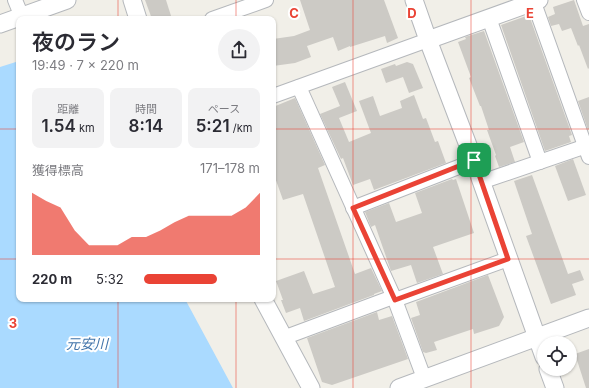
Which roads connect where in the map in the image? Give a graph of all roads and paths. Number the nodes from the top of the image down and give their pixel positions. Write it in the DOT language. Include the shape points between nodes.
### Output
graph roads {
  1 [pos="16,0"];
  2 [pos="67,0"];
  3 [pos="132,0"];
  4 [pos="266,0"];
  5 [pos="414,0"];
  6 [pos="584,0"];
  7 [pos="535,1"];
  8 [pos="589,13"];
  9 [pos="22,16"];
  10 [pos="137,16"];
  11 [pos="221,16"];
  12 [pos="16,18"];
  13 [pos="489,18"];
  14 [pos="0,24"];
  15 [pos="428,40"];
  16 [pos="299,86"];
  17 [pos="276,95"];
  18 [pos="588,149"];
  19 [pos="474,160"];
  20 [pos="540,162"];
  21 [pos="481,182"];
  22 [pos="353,208"];
  23 [pos="508,259"];
  24 [pos="394,298"];
  25 [pos="265,302"];
  26 [pos="589,318"];
  27 [pos="540,336"];
  28 [pos="537,337"];
  29 [pos="283,338"];
  30 [pos="551,376"];
  31 [pos="424,378"];
  32 [pos="311,388"];
  33 [pos="399,388"];
  34 [pos="555,388"];
  1 -- 9 [label="street"];
  2 -- 9 [label="street"];
  3 -- 10 [label="street"];
  4 -- 11 [label="street"];
  5 -- 15 [label="street"];
  6 -- 8 [label="street"];
  7 -- 13 [label="street"];
  7 -- 18 [label="street"];
  12 -- 14 [label="street"];
  13 -- 15 [label="street"];
  13 -- 20 [label="street"];
  15 -- 16 [label="street"];
  15 -- 19 [label="street"];
  16 -- 17 [label="street"];
  16 -- 22 [label="street"];
  18 -- 20 [label="street"];
  19 -- 21 [label="street"];
  19 -- 22 [label="street"];
  20 -- 21 [label="street"];
  21 -- 23 [label="street"];
  22 -- 24 [label="street"];
  23 -- 24 [label="street"];
  23 -- 28 [label="street"];
  24 -- 29 [label="street"];
  24 -- 31 [label="street"];
  25 -- 29 [label="street"];
  26 -- 27 [label="street"];
  28 -- 31 [label="street"];
  29 -- 32 [label="street"];
  30 -- 34 [label="street"];
  31 -- 33 [label="street"];
}
